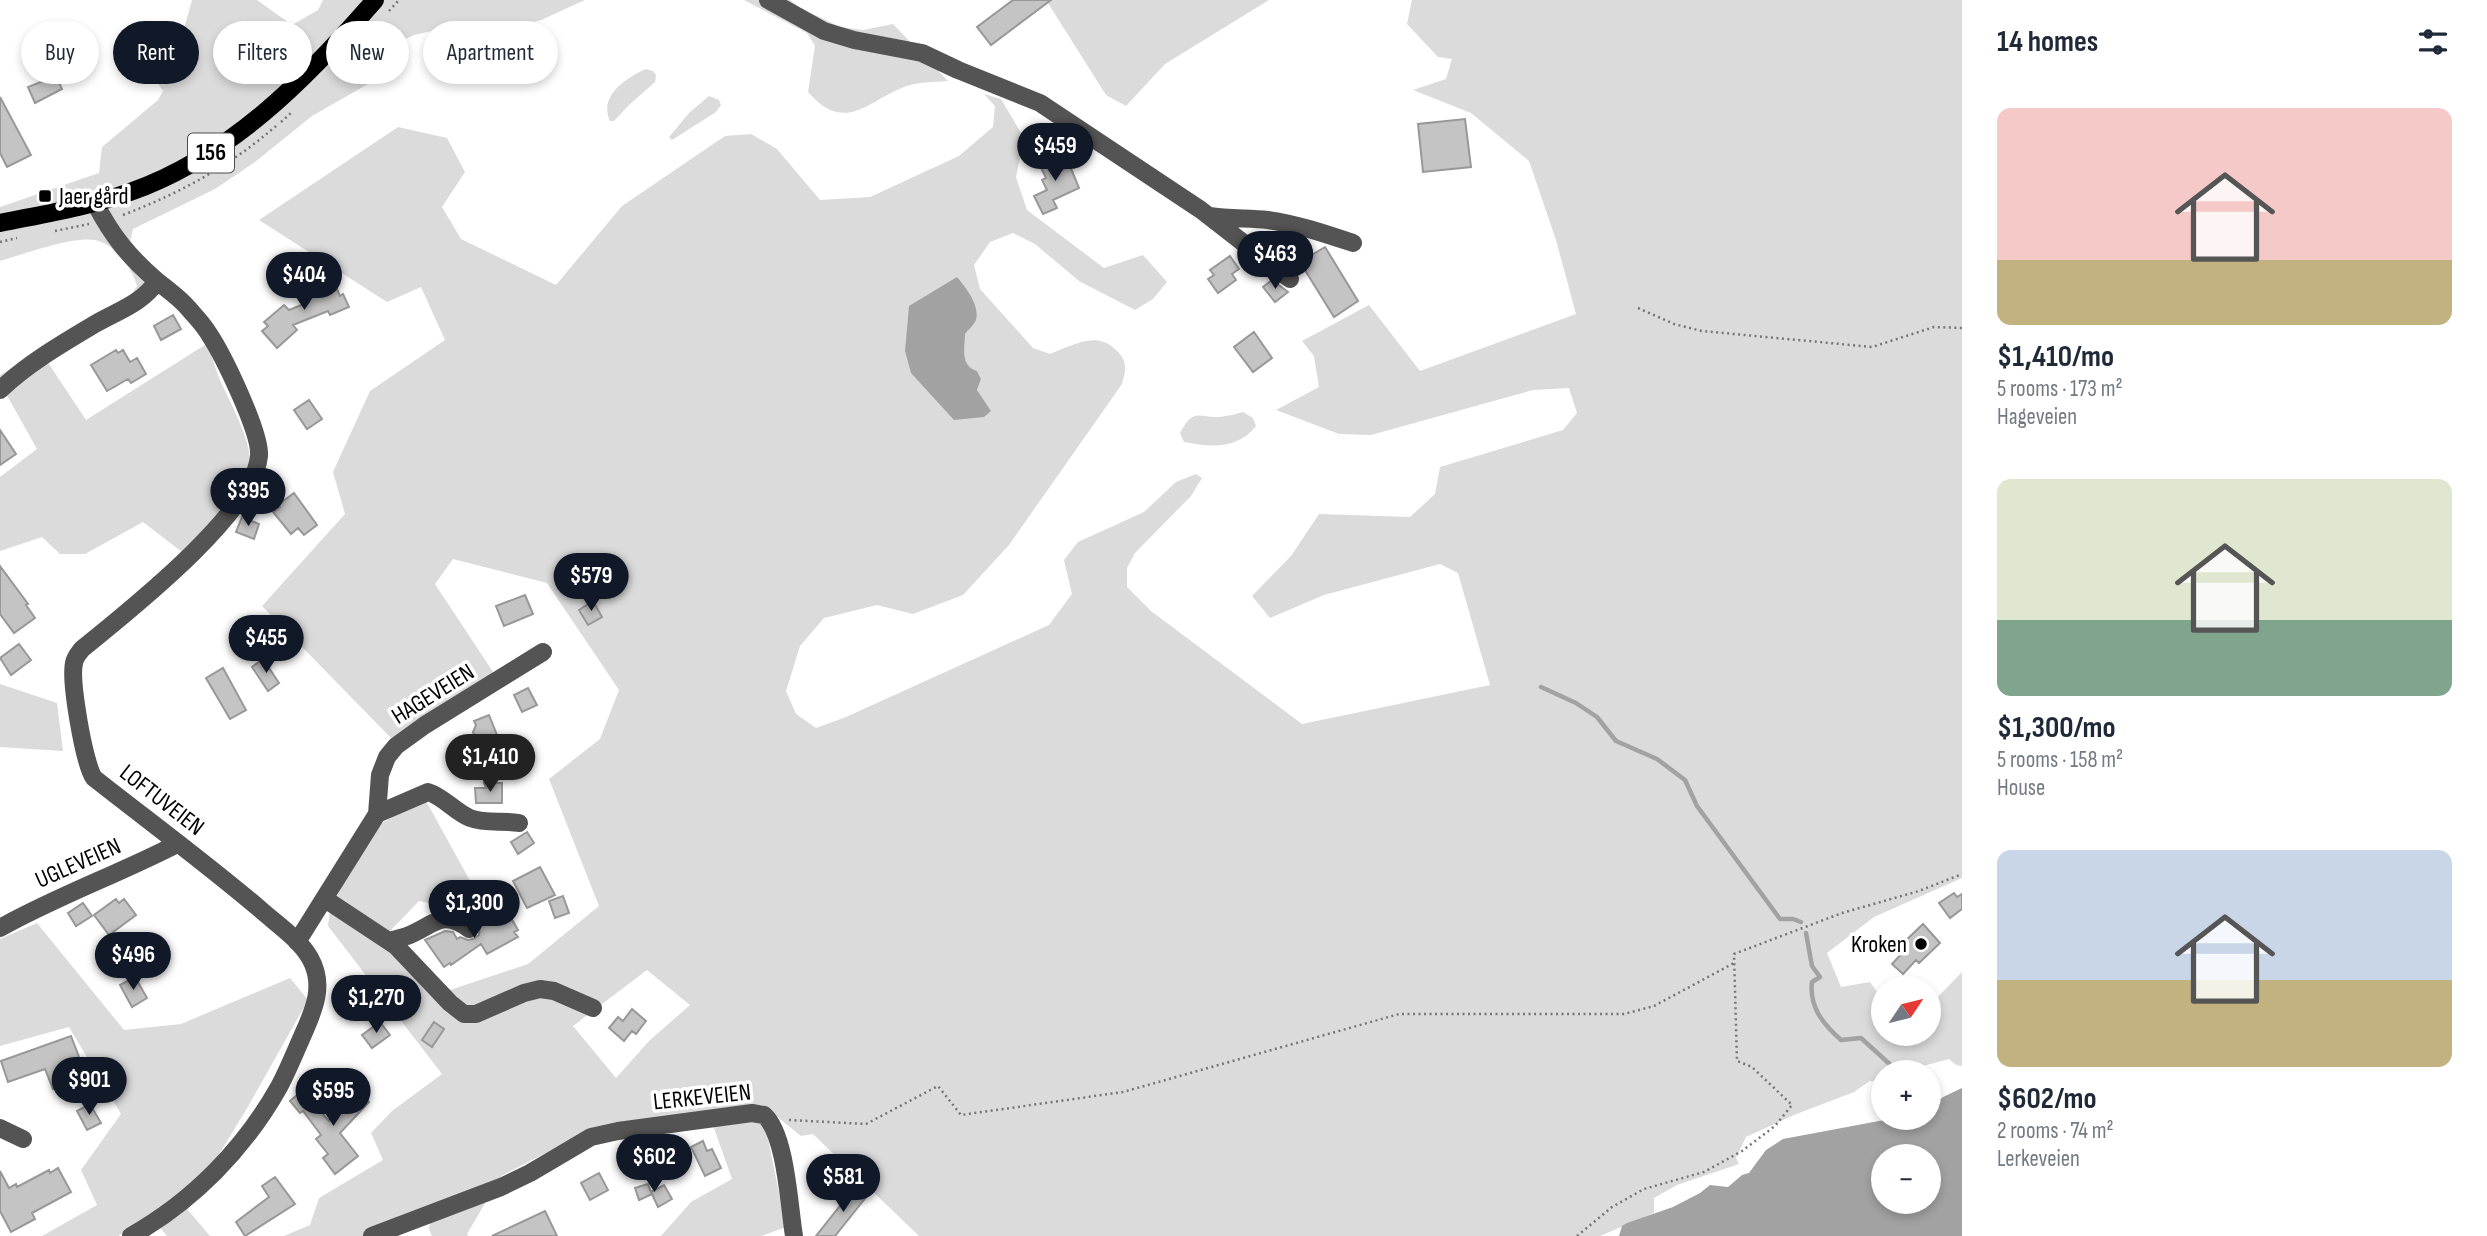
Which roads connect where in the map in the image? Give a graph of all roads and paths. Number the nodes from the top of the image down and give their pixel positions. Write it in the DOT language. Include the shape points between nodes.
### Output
graph roads {
  1 [pos="375,0"];
  2 [pos="768,0"];
  3 [pos="95,203"];
  4 [pos="1205,215"];
  5 [pos="105,222"];
  6 [pos="0,223"];
  7 [pos="52,231"];
  8 [pos="26,236"];
  9 [pos="0,242"];
  10 [pos="1353,243"];
  11 [pos="1290,279"];
  12 [pos="157,281"];
  13 [pos="1637,308"];
  14 [pos="1962,328"];
  15 [pos="0,390"];
  16 [pos="543,652"];
  17 [pos="377,814"];
  18 [pos="519,823"];
  19 [pos="177,844"];
  20 [pos="1962,874"];
  21 [pos="325,899"];
  22 [pos="0,928"];
  23 [pos="469,929"];
  24 [pos="390,941"];
  25 [pos="297,942"];
  26 [pos="1734,963"];
  27 [pos="593,1007"];
  28 [pos="769,1119"];
  29 [pos="0,1128"];
  30 [pos="23,1139"];
  31 [pos="156,1231"];
  32 [pos="131,1236"];
  33 [pos="372,1236"];
  34 [pos="794,1236"];
  35 [pos="1577,1236"];
  1 -- 3 [label="main road, 156" via="264,114 218,149 155,182"];
  2 -- 4 [label="street" via="824,31 922,53 1040,103"];
  3 -- 5 [label="street, LOFTUVEIEN"];
  3 -- 6 [label="main road, 156"];
  4 -- 10 [label="street" via="1271,221"];
  4 -- 11 [label="street"];
  5 -- 7 [label="path"];
  5 -- 12 [label="street, LOFTUVEIEN" via="119,244"];
  8 -- 9 [label="path"];
  12 -- 15 [label="street" via="141,300 55,349"];
  12 -- 19 [label="street, LOFTUVEIEN" via="185,304 209,333 254,432 259,458 240,498 207,538 82,649 74,662 74,679 92,776"];
  13 -- 14 [label="path" via="1702,331 1872,347 1934,327"];
  16 -- 17 [label="street, HAGEVEIEN" via="396,747 380,775"];
  17 -- 18 [label="street" via="428,792 475,820"];
  17 -- 21 [label="street, HAGEVEIEN"];
  19 -- 22 [label="street, UGLEVEIEN"];
  19 -- 25 [label="street, LOFTUVEIEN"];
  20 -- 26 [label="path" via="1734,954"];
  21 -- 24 [label="street"];
  21 -- 25 [label="street, HAGEVEIEN"];
  23 -- 24 [label="street" via="450,918"];
  24 -- 27 [label="street" via="464,1014 476,1014 540,989"];
  25 -- 31 [label="street, LOFTUVEIEN" via="316,970 318,993 281,1084 214,1172"];
  26 -- 28 [label="path" via="1654,1006 1624,1014 1399,1014 1124,1092 961,1115 938,1086 866,1124"];
  26 -- 35 [label="path" via="1737,1062 1752,1067 1792,1105 1775,1126 1742,1151 1704,1172 1644,1189 1612,1207"];
  28 -- 33 [label="street, LERKEVEIEN" via="752,1113 591,1137 502,1187"];
  28 -- 34 [label="street, LERKEVEIEN" via="783,1160"];
  29 -- 30 [label="street"];
  31 -- 32 [label="street, LOFTUVEIEN"];
}
